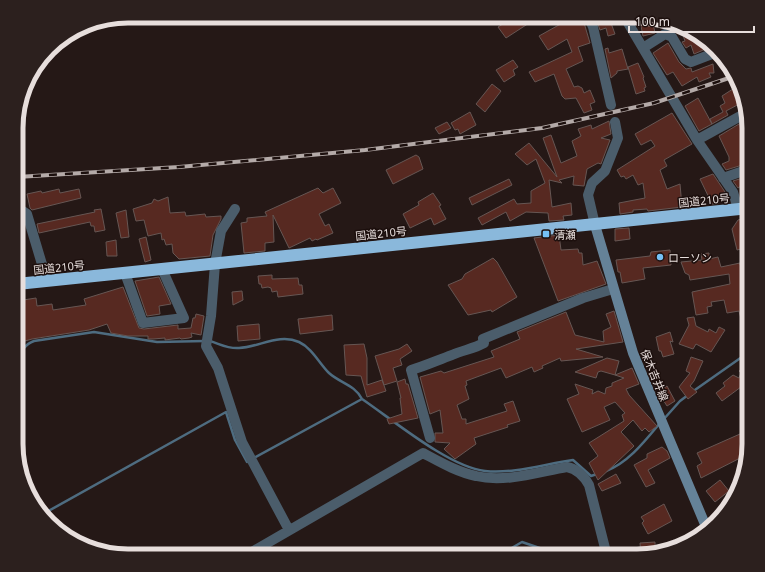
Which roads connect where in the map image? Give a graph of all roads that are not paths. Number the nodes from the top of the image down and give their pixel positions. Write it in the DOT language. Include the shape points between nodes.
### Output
graph roads {
  1 [pos="591,23"];
  2 [pos="628,23"];
  3 [pos="643,48"];
  4 [pos="711,54"];
  5 [pos="611,105"];
  6 [pos="741,116"];
  7 [pos="615,122"];
  8 [pos="697,140"];
  9 [pos="742,171"];
  10 [pos="723,178"];
  11 [pos="742,207"];
  12 [pos="235,209"];
  13 [pos="742,209"];
  14 [pos="23,211"];
  15 [pos="595,225"];
  16 [pos="215,264"];
  17 [pos="162,269"];
  18 [pos="125,273"];
  19 [pos="47,281"];
  20 [pos="23,283"];
  21 [pos="613,289"];
  22 [pos="430,438"];
  23 [pos="705,524"];
  24 [pos="289,530"];
  25 [pos="257,549"];
  26 [pos="605,549"];
  1 -- 5 [label="street"];
  2 -- 3 [label="street"];
  3 -- 4 [label="street" via="666,34 672,36 685,59 691,62"];
  3 -- 8 [label="street"];
  6 -- 8 [label="street"];
  7 -- 15 [label="street" via="618,138 616,144 605,171 592,183 588,195"];
  8 -- 10 [label="street"];
  9 -- 10 [label="street"];
  10 -- 11 [label="street"];
  12 -- 16 [label="street" via="221,231"];
  13 -- 15 [label="highway, 国道210号"];
  14 -- 19 [label="street" via="27,214"];
  15 -- 16 [label="highway, 国道210号"];
  15 -- 21 [label="main road, 保木吉井線"];
  16 -- 17 [label="highway, 国道210号"];
  16 -- 24 [label="street" via="206,346 218,368 242,442"];
  17 -- 18 [label="highway, 国道210号"];
  17 -- 18 [label="street" via="184,318 143,323"];
  18 -- 19 [label="highway, 国道210号"];
  19 -- 20 [label="highway, 国道210号"];
  21 -- 22 [label="street" via="483,338 484,343 476,348 411,370"];
  21 -- 23 [label="main road, 保木吉井線" via="633,353"];
  24 -- 25 [label="street"];
  24 -- 26 [label="street" via="423,453 449,467 491,479 573,468 589,485"];
}
